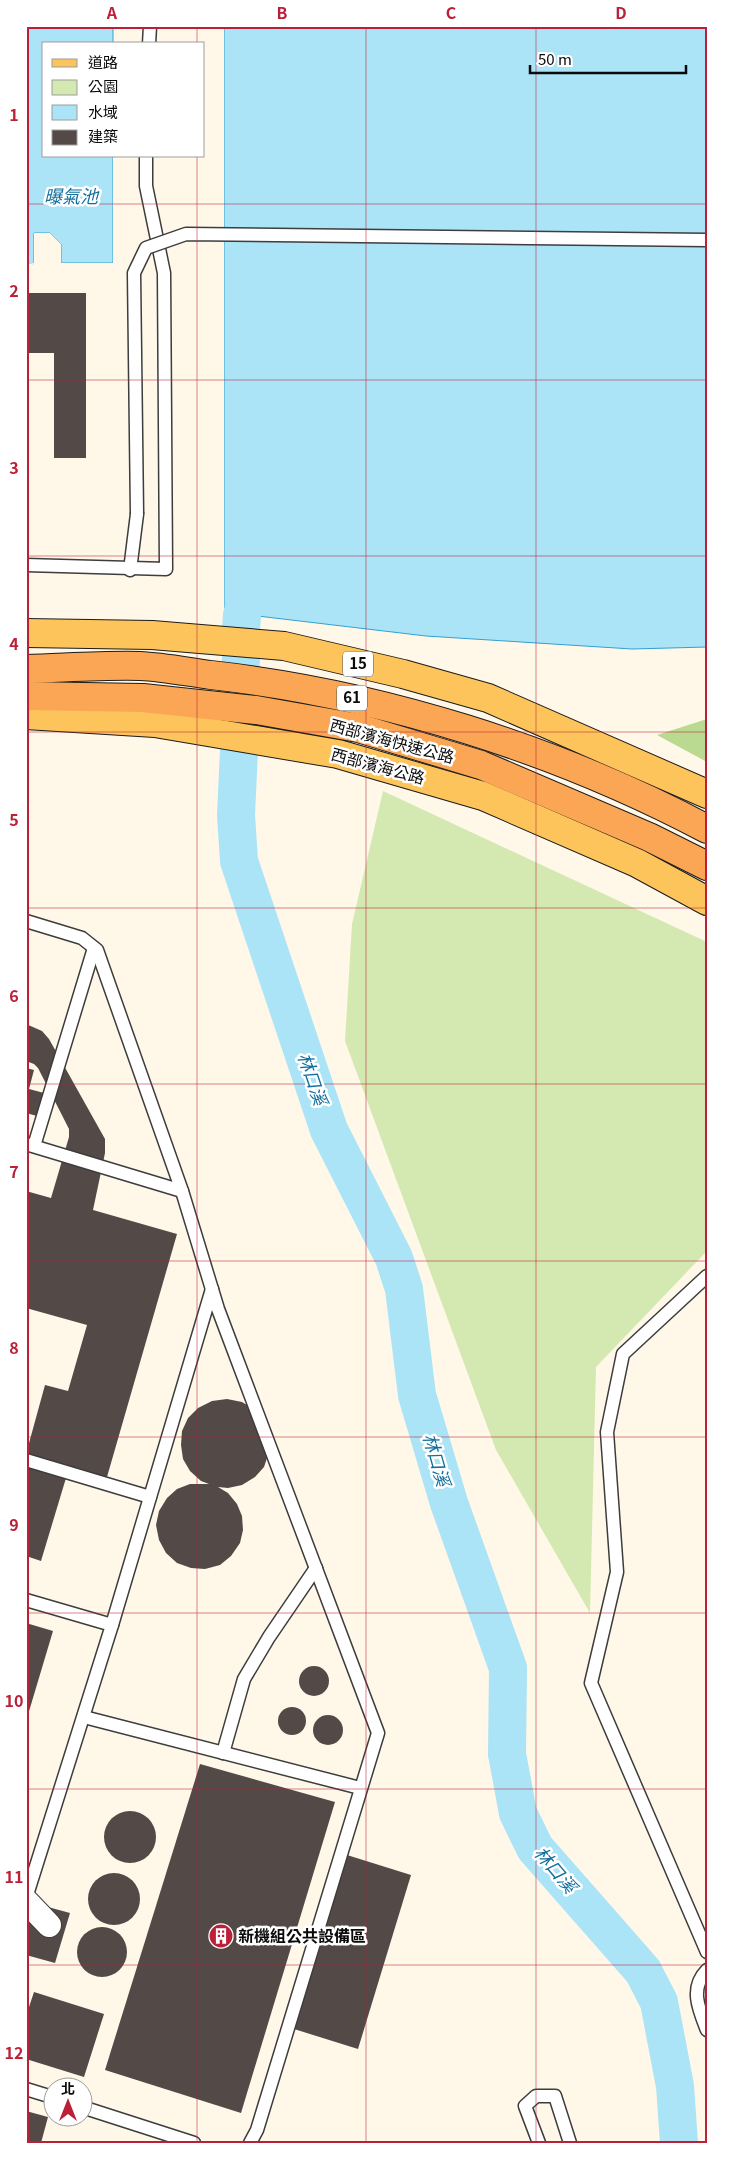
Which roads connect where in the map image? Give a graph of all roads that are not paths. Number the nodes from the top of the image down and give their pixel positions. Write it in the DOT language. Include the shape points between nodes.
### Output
graph roads {
  1 [pos="150,26"];
  2 [pos="149,42"];
  3 [pos="146,158"];
  4 [pos="707,240"];
  5 [pos="26,565"];
  6 [pos="130,570"];
  7 [pos="26,633"];
  8 [pos="26,669"];
  9 [pos="26,696"];
  10 [pos="26,715"];
  11 [pos="707,794"];
  12 [pos="707,829"];
  13 [pos="707,866"];
  14 [pos="707,901"];
  15 [pos="26,921"];
  16 [pos="94,948"];
  17 [pos="30,1145"];
  18 [pos="182,1190"];
  19 [pos="707,1276"];
  20 [pos="212,1288"];
  21 [pos="26,1460"];
  22 [pos="150,1497"];
  23 [pos="316,1568"];
  24 [pos="26,1600"];
  25 [pos="112,1625"];
  26 [pos="84,1717"];
  27 [pos="223,1753"];
  28 [pos="360,1788"];
  29 [pos="26,1899"];
  30 [pos="49,1925"];
  31 [pos="707,1952"];
  32 [pos="707,1970"];
  33 [pos="707,2030"];
  34 [pos="26,2089"];
  35 [pos="42,2094"];
  36 [pos="92,2110"];
  37 [pos="194,2143"];
  38 [pos="250,2143"];
  39 [pos="540,2143"];
  40 [pos="570,2143"];
  1 -- 2 [label="lane"];
  3 -- 6 [label="lane" via="146,186 164,273 166,570"];
  4 -- 6 [label="lane, bridge" via="186,234 146,248 134,273 137,514"];
  5 -- 6 [label="lane"];
  7 -- 11 [label="main road, 15" via="152,635 284,646 403,674 488,698"];
  8 -- 12 [label="highway, 西部濱海快速公路 / 61" via="140,666 258,680 361,700 499,739 662,806"];
  9 -- 13 [label="highway, 西部濱海快速公路 / 61" via="142,698 256,710 358,728 481,765 649,836"];
  10 -- 14 [label="main road, 西部濱海公路" via="155,723 338,754 483,796 637,863"];
  15 -- 16 [label="lane" via="82,938"];
  16 -- 17 [label="lane"];
  16 -- 18 [label="lane"];
  17 -- 18 [label="lane"];
  18 -- 20 [label="lane"];
  19 -- 31 [label="lane" via="623,1354 607,1432 617,1572 591,1682"];
  20 -- 22 [label="lane"];
  20 -- 23 [label="lane"];
  21 -- 22 [label="lane"];
  22 -- 25 [label="lane"];
  23 -- 27 [label="lane" via="244,1680"];
  23 -- 28 [label="lane" via="378,1733"];
  24 -- 25 [label="lane"];
  25 -- 26 [label="lane"];
  26 -- 27 [label="lane"];
  26 -- 29 [label="lane"];
  27 -- 28 [label="lane"];
  28 -- 38 [label="lane" via="257,2130"];
  29 -- 30 [label="street"];
  32 -- 33 [label="lane" via="695,2001"];
  34 -- 35 [label="lane"];
  36 -- 37 [label="lane"];
  39 -- 40 [label="lane" via="525,2106 536,2096 555,2096"];
}
